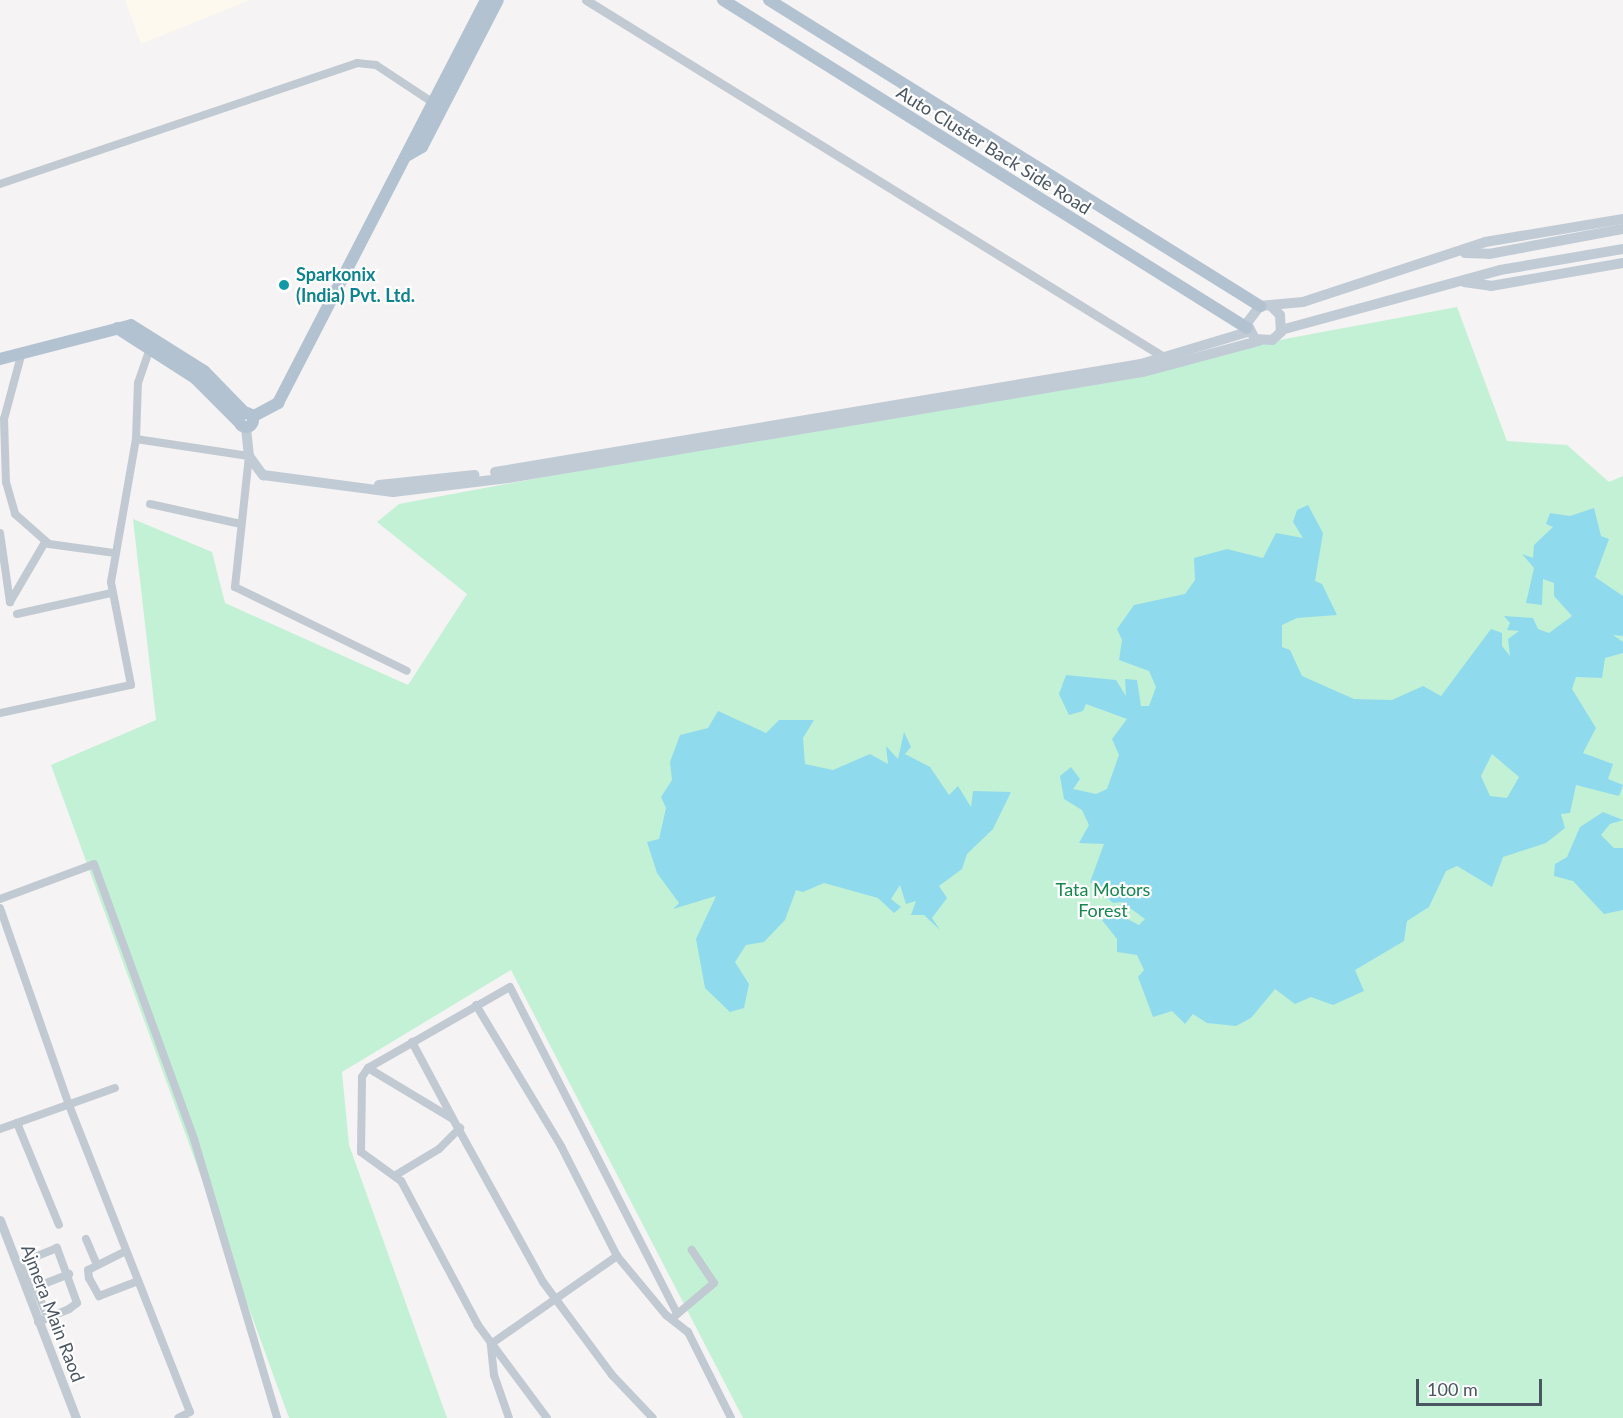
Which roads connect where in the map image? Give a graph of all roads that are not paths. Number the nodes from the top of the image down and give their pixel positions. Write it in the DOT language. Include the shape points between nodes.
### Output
graph roads {
  1 [pos="486,0"];
  2 [pos="498,0"];
  3 [pos="586,0"];
  4 [pos="723,0"];
  5 [pos="768,0"];
  6 [pos="436,105"];
  7 [pos="0,184"];
  8 [pos="1623,219"];
  9 [pos="1623,229"];
  10 [pos="1623,249"];
  11 [pos="1458,253"];
  12 [pos="1623,263"];
  13 [pos="1458,281"];
  14 [pos="1266,307"];
  15 [pos="117,328"];
  16 [pos="1248,330"];
  17 [pos="1281,330"];
  18 [pos="1259,341"];
  19 [pos="150,349"];
  20 [pos="23,350"];
  21 [pos="0,359"];
  22 [pos="1172,362"];
  23 [pos="245,420"];
  24 [pos="136,439"];
  25 [pos="249,456"];
  26 [pos="150,504"];
  27 [pos="241,524"];
  28 [pos="0,533"];
  29 [pos="45,542"];
  30 [pos="115,553"];
  31 [pos="111,593"];
  32 [pos="17,614"];
  33 [pos="407,670"];
  34 [pos="0,713"];
  35 [pos="0,899"];
  36 [pos="0,908"];
  37 [pos="476,1005"];
  38 [pos="412,1042"];
  39 [pos="368,1068"];
  40 [pos="115,1088"];
  41 [pos="69,1105"];
  42 [pos="453,1119"];
  43 [pos="17,1123"];
  44 [pos="460,1128"];
  45 [pos="0,1129"];
  46 [pos="396,1175"];
  47 [pos="0,1220"];
  48 [pos="59,1225"];
  49 [pos="86,1239"];
  50 [pos="692,1250"];
  51 [pos="126,1251"];
  52 [pos="617,1256"];
  53 [pos="97,1265"];
  54 [pos="69,1274"];
  55 [pos="138,1281"];
  56 [pos="30,1290"];
  57 [pos="553,1296"];
  58 [pos="674,1317"];
  59 [pos="48,1318"];
  60 [pos="38,1322"];
  61 [pos="491,1344"];
  62 [pos="182,1417"];
  63 [pos="76,1418"];
  64 [pos="277,1418"];
  65 [pos="509,1418"];
  66 [pos="546,1418"];
  67 [pos="653,1418"];
  68 [pos="731,1418"];
  1 -- 6 [label="main road"];
  2 -- 6 [label="main road"];
  3 -- 22 [label="street"];
  4 -- 16 [label="main road, Auto Cluster Back Side Road"];
  5 -- 14 [label="main road, Auto Cluster Back Side Road"];
  6 -- 7 [label="street" via="376,65 357,63"];
  6 -- 23 [label="main road" via="278,403"];
  8 -- 11 [label="main road" via="1485,242"];
  9 -- 11 [label="main road" via="1489,254"];
  10 -- 13 [label="main road"];
  11 -- 14 [label="main road"];
  12 -- 13 [label="main road" via="1491,286"];
  13 -- 17 [label="main road"];
  14 -- 16 [label="main road" via="1250,312"];
  14 -- 17 [label="main road" via="1280,315"];
  15 -- 19 [label="main road"];
  15 -- 20 [label="main road"];
  15 -- 23 [label="main road" via="131,325 170,345"];
  16 -- 18 [label="main road, Auto Cluster Back Side Road"];
  16 -- 22 [label="main road"];
  17 -- 18 [label="main road" via="1272,340"];
  18 -- 22 [label="main road"];
  19 -- 23 [label="main road" via="195,378"];
  19 -- 24 [label="street" via="138,383"];
  20 -- 21 [label="main road"];
  20 -- 29 [label="street" via="4,419 6,482 15,514"];
  22 -- 25 [label="main road" via="393,492 257,470"];
  23 -- 25 [label="main road"];
  24 -- 25 [label="street"];
  24 -- 30 [label="street"];
  25 -- 27 [label="street"];
  26 -- 27 [label="street"];
  27 -- 33 [label="street" via="234,580 239,590"];
  28 -- 29 [label="street" via="11,603"];
  29 -- 30 [label="street"];
  30 -- 31 [label="street"];
  31 -- 32 [label="street"];
  31 -- 34 [label="street" via="130,685"];
  35 -- 64 [label="street" via="94,864 194,1139"];
  36 -- 41 [label="street"];
  37 -- 38 [label="street"];
  37 -- 52 [label="street" via="561,1146"];
  37 -- 58 [label="street" via="510,987"];
  38 -- 39 [label="street"];
  38 -- 42 [label="street"];
  39 -- 42 [label="street"];
  39 -- 46 [label="street" via="362,1077 361,1152"];
  40 -- 41 [label="street"];
  41 -- 43 [label="street"];
  41 -- 51 [label="street"];
  42 -- 44 [label="street"];
  43 -- 45 [label="street"];
  43 -- 48 [label="street"];
  44 -- 46 [label="street" via="439,1149"];
  44 -- 57 [label="street"];
  46 -- 61 [label="street"];
  47 -- 56 [label="street, Ajmera Main Raod"];
  49 -- 53 [label="street"];
  50 -- 58 [label="street" via="714,1283"];
  51 -- 53 [label="street"];
  51 -- 55 [label="street"];
  52 -- 57 [label="street"];
  52 -- 58 [label="street"];
  53 -- 55 [label="street" via="87,1273 99,1296"];
  54 -- 56 [label="street"];
  54 -- 56 [label="street" via="57,1248 26,1258"];
  54 -- 59 [label="street" via="77,1304"];
  55 -- 62 [label="street" via="190,1412"];
  56 -- 59 [label="street"];
  56 -- 60 [label="street, Ajmera Main Raod"];
  57 -- 61 [label="street"];
  57 -- 67 [label="street" via="612,1375"];
  58 -- 68 [label="street" via="688,1332"];
  59 -- 60 [label="street"];
  60 -- 63 [label="street, Ajmera Main Raod"];
  61 -- 65 [label="street" via="494,1375"];
  61 -- 66 [label="street"];
}
